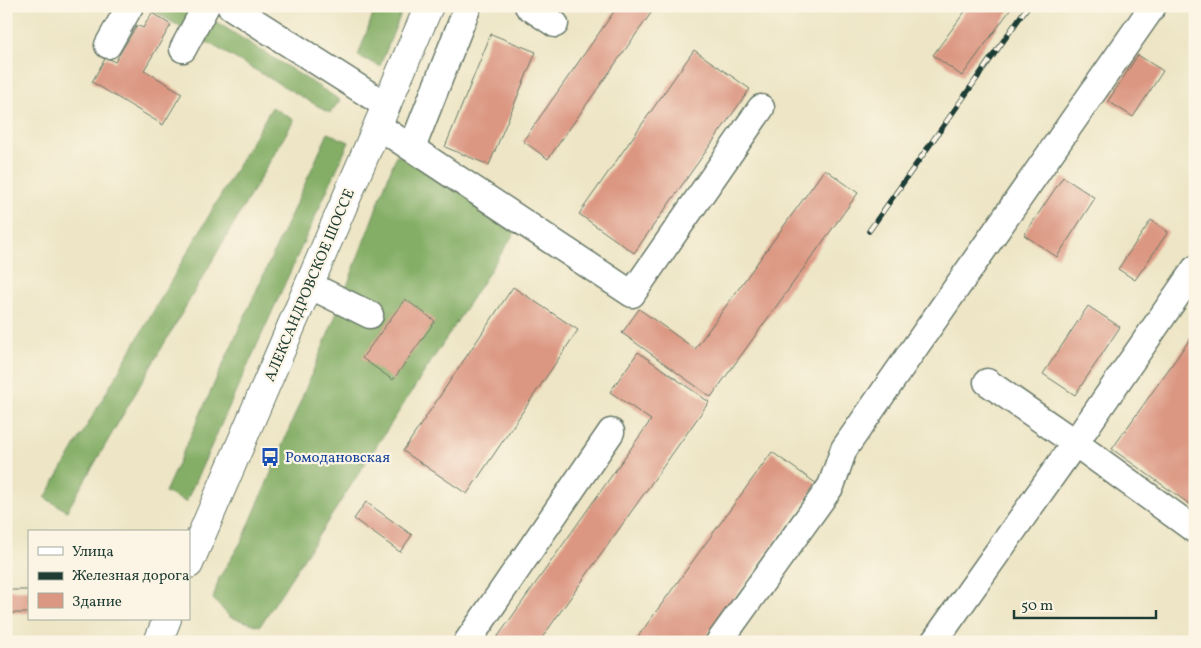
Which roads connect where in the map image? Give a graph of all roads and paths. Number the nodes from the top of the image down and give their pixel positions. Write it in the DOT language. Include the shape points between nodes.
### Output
graph roads {
  1 [pos="130,6"];
  2 [pos="206,6"];
  3 [pos="230,6"];
  4 [pos="429,6"];
  5 [pos="468,6"];
  6 [pos="528,6"];
  7 [pos="1153,6"];
  8 [pos="556,24"];
  9 [pos="108,45"];
  10 [pos="183,49"];
  11 [pos="761,108"];
  12 [pos="383,116"];
  13 [pos="412,148"];
  14 [pos="1195,269"];
  15 [pos="310,285"];
  16 [pos="370,315"];
  17 [pos="987,382"];
  18 [pos="611,432"];
  19 [pos="1075,442"];
  20 [pos="1195,530"];
  21 [pos="190,562"];
  22 [pos="166,620"];
  23 [pos="158,642"];
  24 [pos="467,642"];
  25 [pos="719,642"];
  26 [pos="934,642"];
  1 -- 9 [label="lane"];
  2 -- 10 [label="lane"];
  3 -- 12 [label="lane"];
  4 -- 12 [label="main road, АЛЕКСАНДРОВСКОЕ ШОССЕ"];
  5 -- 13 [label="lane"];
  6 -- 8 [label="lane"];
  7 -- 25 [label="lane" via="844,449 831,486"];
  11 -- 13 [label="lane" via="632,294"];
  12 -- 13 [label="lane"];
  12 -- 15 [label="main road, АЛЕКСАНДРОВСКОЕ ШОССЕ"];
  14 -- 19 [label="lane"];
  15 -- 16 [label="lane"];
  15 -- 21 [label="main road, АЛЕКСАНДРОВСКОЕ ШОССЕ"];
  17 -- 19 [label="lane"];
  18 -- 24 [label="lane"];
  19 -- 20 [label="lane"];
  19 -- 26 [label="lane"];
  22 -- 23 [label="main road"];
}
